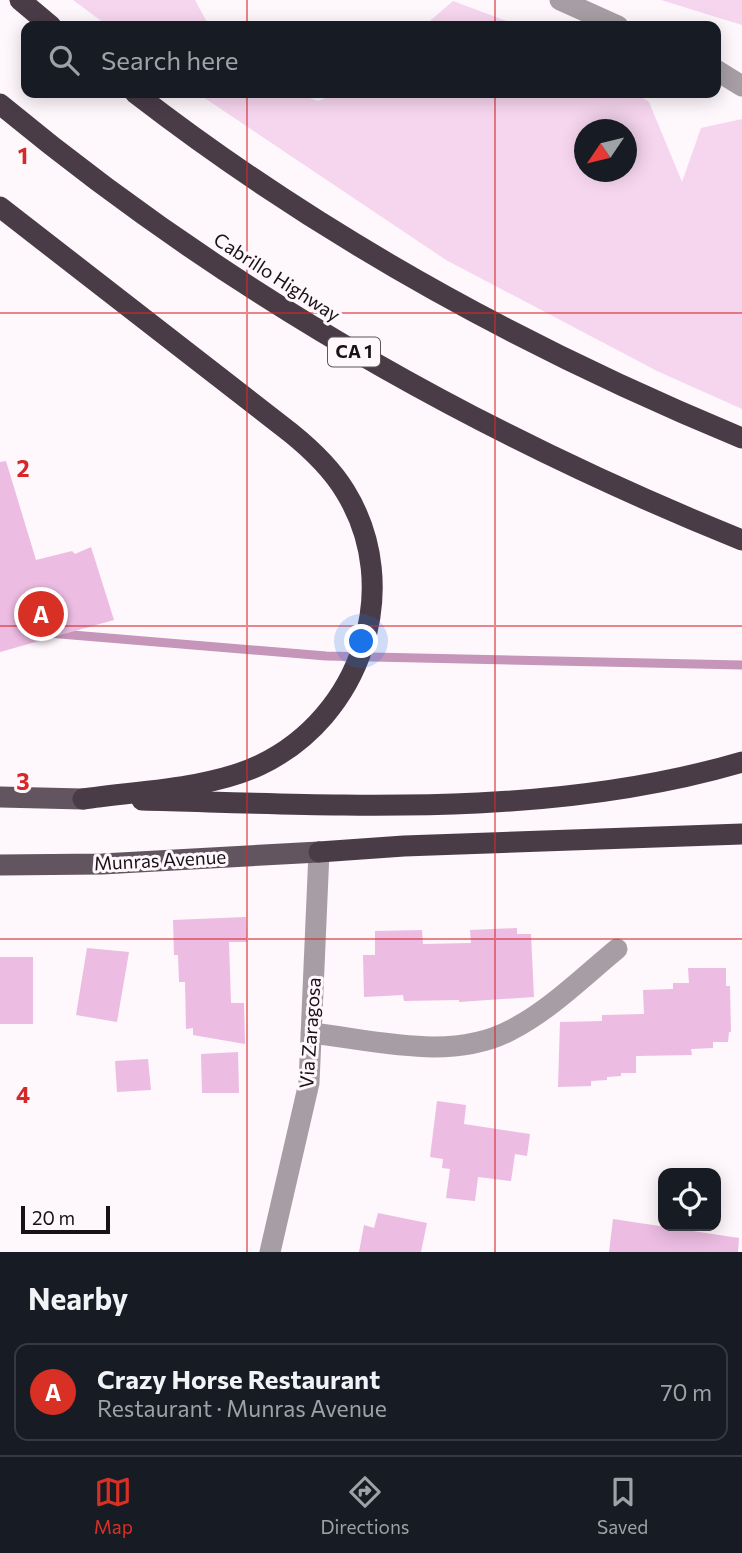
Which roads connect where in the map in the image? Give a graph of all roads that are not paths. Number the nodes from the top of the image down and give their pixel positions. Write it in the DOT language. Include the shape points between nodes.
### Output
graph roads {
  1 [pos="20,0"];
  2 [pos="561,0"];
  3 [pos="45,21"];
  4 [pos="607,21"];
  5 [pos="721,73"];
  6 [pos="742,86"];
  7 [pos="142,98"];
  8 [pos="0,104"];
  9 [pos="0,206"];
  10 [pos="742,438"];
  11 [pos="742,540"];
  12 [pos="742,762"];
  13 [pos="0,797"];
  14 [pos="83,799"];
  15 [pos="742,834"];
  16 [pos="319,852"];
  17 [pos="0,865"];
  18 [pos="617,949"];
  19 [pos="311,1033"];
  20 [pos="270,1252"];
  1 -- 3 [label="highway"];
  2 -- 4 [label="street"];
  5 -- 6 [label="street"];
  7 -- 10 [label="highway" via="252,177 415,279 585,369"];
  8 -- 11 [label="highway, Cabrillo Highway / CA 1" via="176,238 336,342 565,464"];
  9 -- 14 [label="highway" via="323,461 355,511 372,573 367,633 356,669 323,719 293,745 258,766 231,775"];
  12 -- 14 [label="highway" via="613,789 483,802 347,805"];
  13 -- 14 [label="main road"];
  15 -- 16 [label="highway"];
  16 -- 17 [label="main road, Munras Avenue"];
  16 -- 19 [label="street, Via Zaragosa"];
  18 -- 19 [label="street" via="537,1016 483,1041 433,1047"];
  19 -- 20 [label="street, Via Zaragosa" via="309,1083"];
}
